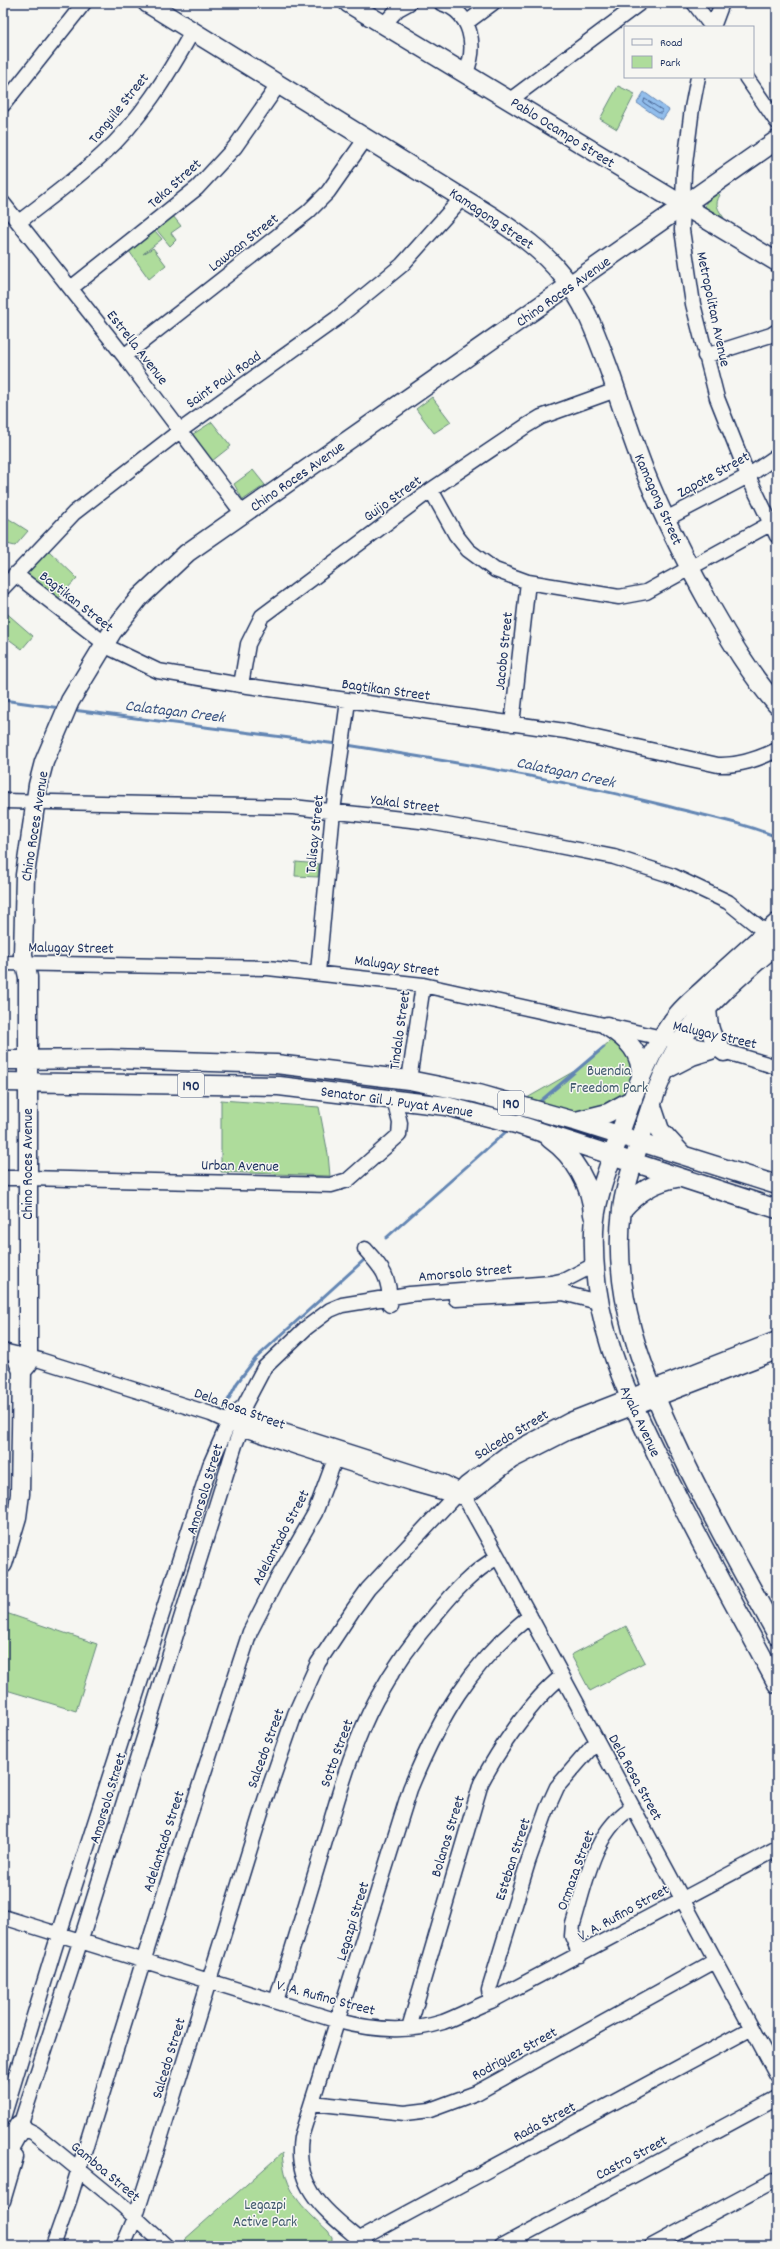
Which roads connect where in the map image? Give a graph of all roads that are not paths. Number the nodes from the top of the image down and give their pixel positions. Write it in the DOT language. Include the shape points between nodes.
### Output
graph roads {
  1 [pos="84,3"];
  2 [pos="147,3"];
  3 [pos="348,3"];
  4 [pos="408,3"];
  5 [pos="441,3"];
  6 [pos="493,3"];
  7 [pos="640,3"];
  8 [pos="694,3"];
  9 [pos="722,3"];
  10 [pos="466,23"];
  11 [pos="384,24"];
  12 [pos="711,26"];
  13 [pos="712,26"];
  14 [pos="192,32"];
  15 [pos="466,72"];
  16 [pos="698,78"];
  17 [pos="747,78"];
  18 [pos="279,84"];
  19 [pos="510,100"];
  20 [pos="3,105"];
  21 [pos="777,122"];
  22 [pos="366,138"];
  23 [pos="777,140"];
  24 [pos="462,198"];
  25 [pos="3,203"];
  26 [pos="683,206"];
  27 [pos="19,222"];
  28 [pos="777,262"];
  29 [pos="571,285"];
  30 [pos="71,288"];
  31 [pos="775,336"];
  32 [pos="124,356"];
  33 [pos="705,356"];
  34 [pos="616,390"];
  35 [pos="181,430"];
  36 [pos="777,456"];
  37 [pos="748,476"];
  38 [pos="431,490"];
  39 [pos="243,514"];
  40 [pos="666,519"];
  41 [pos="773,530"];
  42 [pos="690,568"];
  43 [pos="15,574"];
  44 [pos="528,582"];
  45 [pos="3,588"];
  46 [pos="104,644"];
  47 [pos="241,685"];
  48 [pos="348,701"];
  49 [pos="777,705"];
  50 [pos="512,724"];
  51 [pos="777,750"];
  52 [pos="3,801"];
  53 [pos="36,801"];
  54 [pos="333,811"];
  55 [pos="774,935"];
  56 [pos="18,962"];
  57 [pos="318,972"];
  58 [pos="423,985"];
  59 [pos="707,1007"];
  60 [pos="607,1026"];
  61 [pos="661,1038"];
  62 [pos="681,1043"];
  63 [pos="717,1051"];
  64 [pos="16,1059"];
  65 [pos="777,1067"];
  66 [pos="667,1069"];
  67 [pos="409,1080"];
  68 [pos="641,1080"];
  69 [pos="16,1082"];
  70 [pos="394,1099"];
  71 [pos="632,1099"];
  72 [pos="652,1106"];
  73 [pos="574,1121"];
  74 [pos="539,1132"];
  75 [pos="620,1136"];
  76 [pos="640,1141"];
  77 [pos="612,1157"];
  78 [pos="685,1157"];
  79 [pos="633,1164"];
  80 [pos="15,1178"];
  81 [pos="677,1178"];
  82 [pos="777,1185"];
  83 [pos="777,1209"];
  84 [pos="622,1210"];
  85 [pos="594,1228"];
  86 [pos="365,1249"];
  87 [pos="594,1265"];
  88 [pos="388,1278"];
  89 [pos="410,1294"];
  90 [pos="390,1301"];
  91 [pos="598,1302"];
  92 [pos="777,1339"];
  93 [pos="777,1352"];
  94 [pos="18,1358"];
  95 [pos="653,1394"];
  96 [pos="631,1402"];
  97 [pos="239,1418"];
  98 [pos="335,1459"];
  99 [pos="460,1495"];
  100 [pos="498,1557"];
  101 [pos="3,1564"];
  102 [pos="530,1616"];
  103 [pos="777,1635"];
  104 [pos="561,1677"];
  105 [pos="777,1684"];
  106 [pos="597,1741"];
  107 [pos="633,1807"];
  108 [pos="777,1850"];
  109 [pos="683,1898"];
  110 [pos="3,1917"];
  111 [pos="60,1934"];
  112 [pos="81,1941"];
  113 [pos="580,1955"];
  114 [pos="144,1960"];
  115 [pos="715,1961"];
  116 [pos="210,1981"];
  117 [pos="276,2001"];
  118 [pos="491,2001"];
  119 [pos="338,2021"];
  120 [pos="409,2028"];
  121 [pos="752,2028"];
  122 [pos="777,2075"];
  123 [pos="777,2098"];
  124 [pos="312,2103"];
  125 [pos="12,2122"];
  126 [pos="3,2168"];
  127 [pos="78,2170"];
  128 [pos="777,2178"];
  129 [pos="3,2201"];
  130 [pos="135,2218"];
  131 [pos="360,2244"];
  132 [pos="53,2246"];
  133 [pos="123,2246"];
  134 [pos="166,2246"];
  135 [pos="502,2246"];
  136 [pos="652,2246"];
  1 -- 20 [label="street"];
  2 -- 14 [label="main road, Kamagong Street"];
  3 -- 11 [label="main road, Pablo Ocampo Street"];
  4 -- 11 [label="street" via="398,9"];
  5 -- 10 [label="street" via="457,12"];
  6 -- 10 [label="street"];
  7 -- 19 [label="street"];
  8 -- 12 [label="street"];
  9 -- 13 [label="street"];
  10 -- 15 [label="street" via="473,49"];
  11 -- 15 [label="main road, Pablo Ocampo Street"];
  14 -- 18 [label="main road, Kamagong Street"];
  14 -- 27 [label="street, Tanguile Street" via="161,83 126,130 103,155"];
  15 -- 19 [label="main road, Pablo Ocampo Street"];
  16 -- 26 [label="street, Metropolitan Avenue" via="684,172"];
  17 -- 21 [label="street"];
  18 -- 22 [label="main road, Kamagong Street"];
  18 -- 30 [label="street, Teka Street" via="235,147 197,188"];
  19 -- 26 [label="main road, Pablo Ocampo Street"];
  22 -- 24 [label="main road, Kamagong Street"];
  22 -- 32 [label="street, Lawaan Street" via="328,192 308,212"];
  23 -- 26 [label="main road, Chino Roces Avenue"];
  24 -- 29 [label="main road, Kamagong Street" via="525,238"];
  24 -- 35 [label="street, Saint Paul Road" via="402,265 336,319"];
  25 -- 27 [label="street, Estrella Avenue"];
  26 -- 28 [label="main road, Pablo Ocampo Street"];
  26 -- 29 [label="main road, Chino Roces Avenue"];
  26 -- 33 [label="street, Metropolitan Avenue" via="682,230 687,270"];
  27 -- 30 [label="street, Estrella Avenue"];
  29 -- 34 [label="main road, Kamagong Street" via="594,326"];
  29 -- 39 [label="main road, Chino Roces Avenue"];
  30 -- 32 [label="street, Estrella Avenue"];
  31 -- 33 [label="street"];
  32 -- 35 [label="street, Estrella Avenue"];
  33 -- 37 [label="street, Metropolitan Avenue" via="717,398"];
  34 -- 38 [label="street, Guijo Street" via="541,417"];
  34 -- 40 [label="main road, Kamagong Street" via="646,473"];
  35 -- 39 [label="street, Estrella Avenue"];
  35 -- 43 [label="street, Saint Paul Road" via="74,513"];
  36 -- 37 [label="street, Zapote Street"];
  37 -- 40 [label="street, Zapote Street"];
  37 -- 41 [label="street, Metropolitan Avenue"];
  38 -- 44 [label="street" via="456,535 468,550 495,570"];
  38 -- 47 [label="street, Guijo Street" via="262,616 248,644"];
  39 -- 46 [label="main road, Chino Roces Avenue" via="187,553 159,578 123,616"];
  40 -- 42 [label="main road, Kamagong Street"];
  41 -- 42 [label="street"];
  42 -- 44 [label="street" via="646,592 620,597"];
  42 -- 49 [label="main road, Kamagong Street" via="751,673"];
  43 -- 45 [label="street, Saint Paul Road"];
  43 -- 46 [label="street, Bagtikan Street"];
  44 -- 50 [label="street, Jacobo Street"];
  46 -- 47 [label="street, Bagtikan Street" via="158,671"];
  46 -- 53 [label="main road, Chino Roces Avenue" via="66,708 44,762"];
  47 -- 48 [label="street, Bagtikan Street"];
  48 -- 50 [label="street, Bagtikan Street"];
  48 -- 54 [label="street, Talisay Street"];
  50 -- 51 [label="street, Bagtikan Street" via="565,732 718,764 746,762"];
  52 -- 53 [label="street, Yakal Street"];
  53 -- 54 [label="street, Yakal Street" via="251,805"];
  53 -- 56 [label="main road, Chino Roces Avenue" via="25,875"];
  54 -- 55 [label="street, Yakal Street" via="437,824 614,857 673,876 710,892"];
  54 -- 57 [label="street, Talisay Street"];
  55 -- 59 [label="main road, Ayala Avenue"];
  55 -- 61 [label="main road, Ayala Avenue" via="679,1012"];
  56 -- 57 [label="street, Malugay Street" via="268,968"];
  56 -- 64 [label="main road, Chino Roces Avenue"];
  57 -- 58 [label="street, Malugay Street"];
  58 -- 60 [label="street, Malugay Street"];
  58 -- 67 [label="street, Tindalo Street"];
  59 -- 62 [label="main road, Ayala Avenue"];
  59 -- 63 [label="main road" via="708,1026"];
  60 -- 61 [label="street, Malugay Street"];
  60 -- 68 [label="main road" via="624,1037 635,1050 641,1068"];
  61 -- 62 [label="street, Malugay Street"];
  61 -- 68 [label="main road, Ayala Avenue"];
  62 -- 63 [label="street, Malugay Street"];
  62 -- 66 [label="main road, Ayala Avenue"];
  63 -- 65 [label="street, Malugay Street"];
  63 -- 66 [label="main road" via="692,1056"];
  64 -- 67 [label="main road, Senator Gil J. Puyat Avenue / 190" via="276,1064"];
  64 -- 69 [label="main road, Chino Roces Avenue"];
  66 -- 72 [label="main road, Ayala Avenue"];
  67 -- 73 [label="main road, Senator Gil J. Puyat Avenue / 190" via="479,1094"];
  68 -- 71 [label="main road, Ayala Avenue"];
  69 -- 70 [label="main road, Senator Gil J. Puyat Avenue / 190" via="279,1086"];
  69 -- 80 [label="main road, Chino Roces Avenue"];
  70 -- 74 [label="main road, Senator Gil J. Puyat Avenue / 190" via="467,1110"];
  70 -- 80 [label="street, Urban Avenue" via="400,1123 399,1135 348,1180 332,1185"];
  71 -- 73 [label="main road" via="608,1113"];
  71 -- 75 [label="main road, Ayala Avenue"];
  72 -- 76 [label="main road, Ayala Avenue"];
  72 -- 78 [label="main road" via="660,1130 670,1144"];
  73 -- 75 [label="main road, Senator Gil J. Puyat Avenue / 190"];
  74 -- 77 [label="main road, Senator Gil J. Puyat Avenue / 190"];
  74 -- 85 [label="main road" via="556,1143 581,1173 589,1191"];
  75 -- 76 [label="main road, Senator Gil J. Puyat Avenue / 190"];
  75 -- 77 [label="main road, Ayala Avenue"];
  76 -- 78 [label="main road, Senator Gil J. Puyat Avenue / 190"];
  76 -- 79 [label="main road, Ayala Avenue"];
  77 -- 79 [label="main road, Senator Gil J. Puyat Avenue / 190"];
  77 -- 85 [label="main road, Ayala Avenue"];
  78 -- 82 [label="main road, Senator Gil J. Puyat Avenue / 190"];
  79 -- 81 [label="main road, Senator Gil J. Puyat Avenue / 190"];
  79 -- 84 [label="main road, Ayala Avenue"];
  80 -- 94 [label="main road, Chino Roces Avenue"];
  81 -- 83 [label="main road, Senator Gil J. Puyat Avenue / 190"];
  81 -- 84 [label="main road" via="651,1185 635,1196"];
  84 -- 95 [label="main road, Ayala Avenue" via="623,1287 629,1320"];
  85 -- 87 [label="main road, Ayala Avenue"];
  86 -- 88 [label="street"];
  87 -- 89 [label="street, Amorsolo Street" via="565,1280 550,1283"];
  87 -- 91 [label="main road, Ayala Avenue"];
  88 -- 89 [label="street" via="398,1290"];
  88 -- 90 [label="street"];
  89 -- 90 [label="street, Amorsolo Street"];
  90 -- 91 [label="street, Amorsolo Street" via="563,1293"];
  90 -- 97 [label="street, Amorsolo Street" via="316,1321 264,1368"];
  91 -- 96 [label="main road, Ayala Avenue" via="603,1326"];
  92 -- 95 [label="street"];
  93 -- 95 [label="street"];
  94 -- 97 [label="street, Dela Rosa Street" via="210,1413"];
  94 -- 101 [label="main road, Chino Roces Avenue" via="20,1494 17,1517"];
  95 -- 96 [label="street, Salcedo Street"];
  95 -- 103 [label="main road, Ayala Avenue" via="699,1492"];
  96 -- 99 [label="street, Salcedo Street" via="541,1445"];
  96 -- 105 [label="main road, Ayala Avenue" via="678,1499"];
  97 -- 98 [label="street, Dela Rosa Street"];
  97 -- 99 [label="street, Dela Rosa Street" via="443,1482"];
  97 -- 111 [label="street, Amorsolo Street" via="210,1465"];
  97 -- 112 [label="street, Amorsolo Street"];
  98 -- 99 [label="street, Dela Rosa Street"];
  98 -- 114 [label="street, Adelantado Street" via="315,1513 250,1632"];
  99 -- 100 [label="street, Dela Rosa Street"];
  99 -- 116 [label="street, Salcedo Street" via="368,1589 318,1663 295,1714 265,1800"];
  100 -- 102 [label="street, Dela Rosa Street"];
  100 -- 117 [label="street, Sotto Street" via="467,1580 446,1601 396,1666 376,1701 356,1745 338,1796"];
  102 -- 104 [label="street, Dela Rosa Street"];
  102 -- 119 [label="street, Legazpi Street" via="506,1636 479,1665 437,1726 410,1789"];
  104 -- 106 [label="street, Dela Rosa Street"];
  104 -- 120 [label="street, Bolanos Street" via="547,1690 499,1751 481,1783 470,1813"];
  106 -- 107 [label="street, Dela Rosa Street"];
  106 -- 118 [label="street, Esteban Street" via="557,1787 547,1808 489,1990"];
  107 -- 109 [label="street, Dela Rosa Street"];
  107 -- 113 [label="street, Ormaza Street" via="615,1820 603,1836 595,1855 573,1924 572,1936"];
  108 -- 109 [label="street, V. A. Rufino Street"];
  109 -- 113 [label="street, V. A. Rufino Street"];
  109 -- 115 [label="street, Dela Rosa Street"];
  110 -- 111 [label="street, V. A. Rufino Street"];
  111 -- 112 [label="street, V. A. Rufino Street"];
  111 -- 125 [label="street, Amorsolo Street"];
  112 -- 114 [label="street, V. A. Rufino Street"];
  112 -- 125 [label="street, Amorsolo Street"];
  113 -- 118 [label="street, V. A. Rufino Street"];
  114 -- 116 [label="street, V. A. Rufino Street"];
  114 -- 127 [label="street, Adelantado Street"];
  115 -- 121 [label="street, Dela Rosa Street"];
  115 -- 124 [label="street, Rodriguez Street" via="476,2093 430,2110 405,2113"];
  116 -- 117 [label="street, V. A. Rufino Street"];
  116 -- 130 [label="street, Salcedo Street"];
  117 -- 119 [label="street, V. A. Rufino Street"];
  118 -- 120 [label="street, V. A. Rufino Street" via="443,2022"];
  119 -- 120 [label="street, V. A. Rufino Street" via="369,2028"];
  119 -- 124 [label="street, Legazpi Street"];
  121 -- 122 [label="street, Dela Rosa Street"];
  121 -- 131 [label="street, Rada Street"];
  123 -- 135 [label="street, Castro Street"];
  124 -- 131 [label="street, Legazpi Street" via="299,2149 304,2180 314,2197"];
  125 -- 126 [label="highway" via="10,2144"];
  125 -- 127 [label="street, Gamboa Street" via="34,2133"];
  125 -- 129 [label="street, Amorsolo Street" via="19,2149"];
  127 -- 130 [label="street, Gamboa Street"];
  127 -- 132 [label="street, Adelantado Street"];
  128 -- 136 [label="street"];
  130 -- 133 [label="street, Salcedo Street"];
  130 -- 134 [label="street, Gamboa Street"];
}
